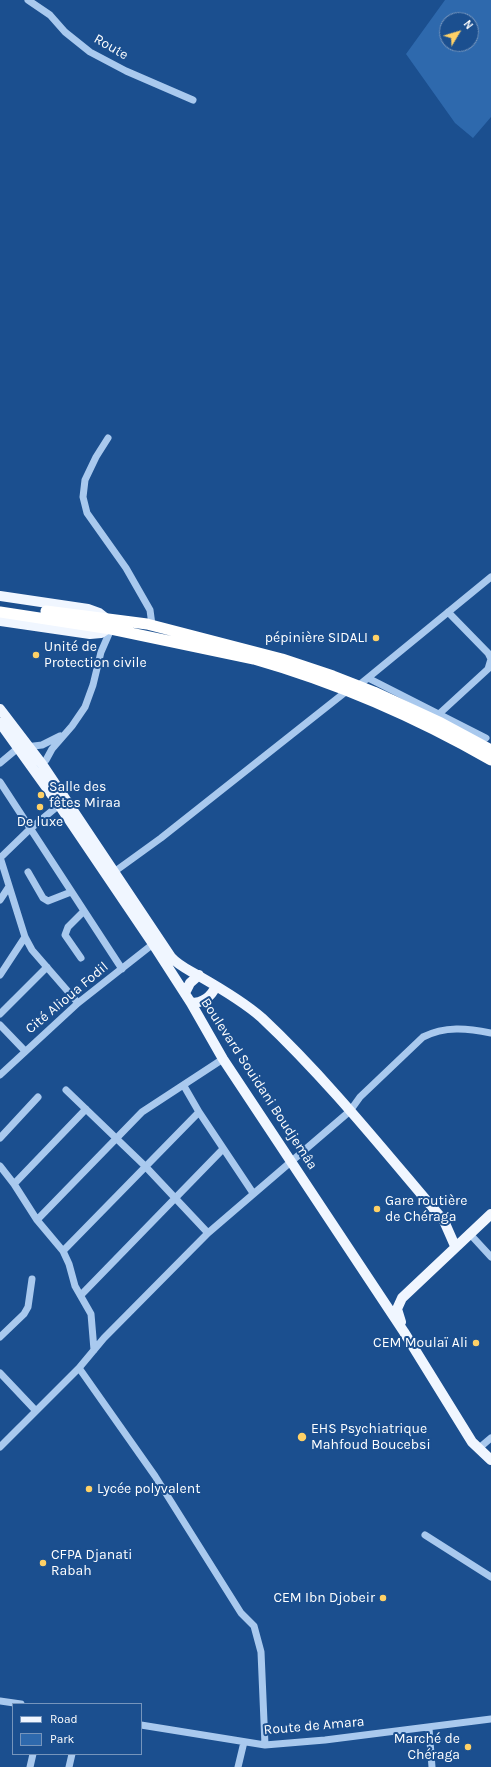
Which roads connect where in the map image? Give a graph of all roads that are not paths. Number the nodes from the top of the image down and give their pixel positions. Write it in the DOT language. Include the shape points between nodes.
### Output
graph roads {
  1 [pos="28,0"];
  2 [pos="193,100"];
  3 [pos="108,438"];
  4 [pos="491,577"];
  5 [pos="0,596"];
  6 [pos="0,605"];
  7 [pos="0,612"];
  8 [pos="448,612"];
  9 [pos="0,621"];
  10 [pos="152,625"];
  11 [pos="109,626"];
  12 [pos="491,663"];
  13 [pos="368,678"];
  14 [pos="353,688"];
  15 [pos="0,709"];
  16 [pos="439,714"];
  17 [pos="0,723"];
  18 [pos="64,734"];
  19 [pos="486,738"];
  20 [pos="24,748"];
  21 [pos="491,750"];
  22 [pos="491,760"];
  23 [pos="0,763"];
  24 [pos="38,767"];
  25 [pos="0,782"];
  26 [pos="59,805"];
  27 [pos="30,829"];
  28 [pos="0,858"];
  29 [pos="28,872"];
  30 [pos="114,872"];
  31 [pos="8,888"];
  32 [pos="71,892"];
  33 [pos="0,900"];
  34 [pos="84,911"];
  35 [pos="25,937"];
  36 [pos="153,944"];
  37 [pos="81,958"];
  38 [pos="47,967"];
  39 [pos="122,969"];
  40 [pos="0,975"];
  41 [pos="199,975"];
  42 [pos="216,986"];
  43 [pos="185,993"];
  44 [pos="191,1003"];
  45 [pos="78,1004"];
  46 [pos="2,1009"];
  47 [pos="0,1025"];
  48 [pos="491,1033"];
  49 [pos="25,1051"];
  50 [pos="223,1059"];
  51 [pos="0,1075"];
  52 [pos="184,1086"];
  53 [pos="66,1090"];
  54 [pos="38,1097"];
  55 [pos="86,1109"];
  56 [pos="350,1111"];
  57 [pos="199,1112"];
  58 [pos="0,1138"];
  59 [pos="116,1138"];
  60 [pos="223,1149"];
  61 [pos="291,1161"];
  62 [pos="0,1166"];
  63 [pos="145,1166"];
  64 [pos="14,1184"];
  65 [pos="253,1193"];
  66 [pos="176,1198"];
  67 [pos="491,1214"];
  68 [pos="37,1220"];
  69 [pos="208,1232"];
  70 [pos="469,1233"];
  71 [pos="455,1246"];
  72 [pos="63,1251"];
  73 [pos="491,1257"];
  74 [pos="32,1279"];
  75 [pos="81,1295"];
  76 [pos="379,1295"];
  77 [pos="402,1298"];
  78 [pos="404,1332"];
  79 [pos="0,1336"];
  80 [pos="94,1350"];
  81 [pos="79,1368"];
  82 [pos="0,1374"];
  83 [pos="36,1412"];
  84 [pos="491,1438"];
  85 [pos="0,1447"];
  86 [pos="478,1449"];
  87 [pos="491,1460"];
  88 [pos="425,1535"];
  89 [pos="491,1577"];
  90 [pos="0,1701"];
  91 [pos="14,1703"];
  92 [pos="491,1719"];
  93 [pos="142,1725"];
  94 [pos="430,1728"];
  95 [pos="244,1742"];
  96 [pos="265,1745"];
  97 [pos="33,1755"];
  98 [pos="72,1755"];
  99 [pos="30,1767"];
  100 [pos="69,1767"];
  101 [pos="238,1767"];
  102 [pos="432,1767"];
  1 -- 2 [label="street, Route" via="50,15 65,32 90,52 126,71"];
  3 -- 10 [label="street" via="85,480 84,502 87,513 126,568 150,610"];
  4 -- 8 [label="street"];
  5 -- 11 [label="main road" via="88,609 99,613"];
  6 -- 11 [label="highway"];
  7 -- 11 [label="highway"];
  8 -- 12 [label="street" via="488,653"];
  8 -- 13 [label="street"];
  9 -- 11 [label="main road" via="90,634 97,634"];
  10 -- 11 [label="highway"];
  10 -- 14 [label="highway" via="282,659"];
  11 -- 14 [label="highway" via="254,659"];
  11 -- 18 [label="street" via="85,707"];
  12 -- 16 [label="street" via="488,669"];
  13 -- 14 [label="street"];
  13 -- 16 [label="street"];
  14 -- 21 [label="highway" via="414,710"];
  14 -- 22 [label="highway"];
  14 -- 30 [label="street"];
  15 -- 20 [label="main road, Boulevard Souidani Boudjemâa"];
  16 -- 19 [label="street"];
  17 -- 20 [label="main road, Boulevard Souidani Boudjemâa"];
  18 -- 20 [label="street" via="46,744"];
  18 -- 24 [label="street"];
  20 -- 23 [label="street"];
  20 -- 24 [label="main road, Boulevard Souidani Boudjemâa"];
  24 -- 26 [label="main road, Boulevard Souidani Boudjemâa"];
  24 -- 30 [label="main road, Boulevard Souidani Boudjemâa"];
  25 -- 27 [label="street"];
  26 -- 27 [label="street"];
  26 -- 36 [label="main road, Boulevard Souidani Boudjemâa"];
  27 -- 28 [label="street"];
  27 -- 32 [label="street"];
  28 -- 31 [label="street"];
  29 -- 32 [label="street" via="43,898 48,901"];
  30 -- 41 [label="main road, Boulevard Souidani Boudjemâa" via="171,957"];
  31 -- 33 [label="street"];
  31 -- 35 [label="street"];
  32 -- 34 [label="street"];
  34 -- 37 [label="street" via="68,927 65,935"];
  34 -- 39 [label="street"];
  35 -- 38 [label="street" via="32,950"];
  35 -- 40 [label="street"];
  36 -- 39 [label="street, Cité Alioua Fodil"];
  36 -- 43 [label="main road, Boulevard Souidani Boudjemâa"];
  38 -- 45 [label="street"];
  38 -- 46 [label="street"];
  39 -- 45 [label="street, Cité Alioua Fodil"];
  41 -- 42 [label="main road"];
  41 -- 43 [label="main road" via="190,983"];
  42 -- 44 [label="main road" via="208,998"];
  42 -- 56 [label="main road" via="261,1018 339,1096"];
  43 -- 44 [label="main road, Boulevard Souidani Boudjemâa"];
  44 -- 50 [label="main road, Boulevard Souidani Boudjemâa"];
  45 -- 49 [label="street, Cité Alioua Fodil"];
  47 -- 49 [label="street"];
  48 -- 56 [label="street" via="454,1028 435,1031 423,1038 360,1097"];
  49 -- 51 [label="street, Cité Alioua Fodil"];
  50 -- 52 [label="street"];
  50 -- 61 [label="main road, Boulevard Souidani Boudjemâa"];
  52 -- 57 [label="street"];
  52 -- 59 [label="street" via="142,1112"];
  53 -- 55 [label="street"];
  54 -- 58 [label="street"];
  55 -- 59 [label="street"];
  55 -- 64 [label="street"];
  56 -- 61 [label="street"];
  56 -- 71 [label="main road" via="444,1221"];
  57 -- 60 [label="street"];
  57 -- 63 [label="street"];
  59 -- 63 [label="street"];
  59 -- 68 [label="street"];
  60 -- 65 [label="street"];
  60 -- 66 [label="street"];
  61 -- 65 [label="street"];
  61 -- 76 [label="main road, Boulevard Souidani Boudjemâa"];
  62 -- 64 [label="street"];
  63 -- 66 [label="street"];
  63 -- 72 [label="street"];
  64 -- 68 [label="street"];
  65 -- 69 [label="street"];
  66 -- 69 [label="street"];
  66 -- 75 [label="street"];
  67 -- 70 [label="main road"];
  68 -- 72 [label="street"];
  69 -- 80 [label="street"];
  70 -- 71 [label="main road"];
  70 -- 73 [label="street"];
  71 -- 77 [label="main road"];
  72 -- 75 [label="street" via="75,1286"];
  74 -- 79 [label="street" via="28,1307"];
  75 -- 80 [label="street" via="91,1314"];
  76 -- 77 [label="main road"];
  76 -- 78 [label="main road, Boulevard Souidani Boudjemâa"];
  77 -- 78 [label="main road" via="397,1308"];
  78 -- 86 [label="main road, Boulevard Souidani Boudjemâa"];
  80 -- 81 [label="street"];
  81 -- 83 [label="street"];
  81 -- 96 [label="street" via="158,1480 241,1613 254,1626 261,1652"];
  82 -- 83 [label="street"];
  83 -- 85 [label="street"];
  84 -- 86 [label="street"];
  86 -- 87 [label="main road, Boulevard Souidani Boudjemâa"];
  88 -- 89 [label="street"];
  90 -- 91 [label="street"];
  92 -- 94 [label="street, Route de Amara"];
  93 -- 95 [label="street, Route de Amara"];
  94 -- 96 [label="street, Route de Amara"];
  94 -- 102 [label="street"];
  95 -- 96 [label="street, Route de Amara"];
  95 -- 101 [label="street"];
  97 -- 99 [label="street"];
  98 -- 100 [label="street"];
}
